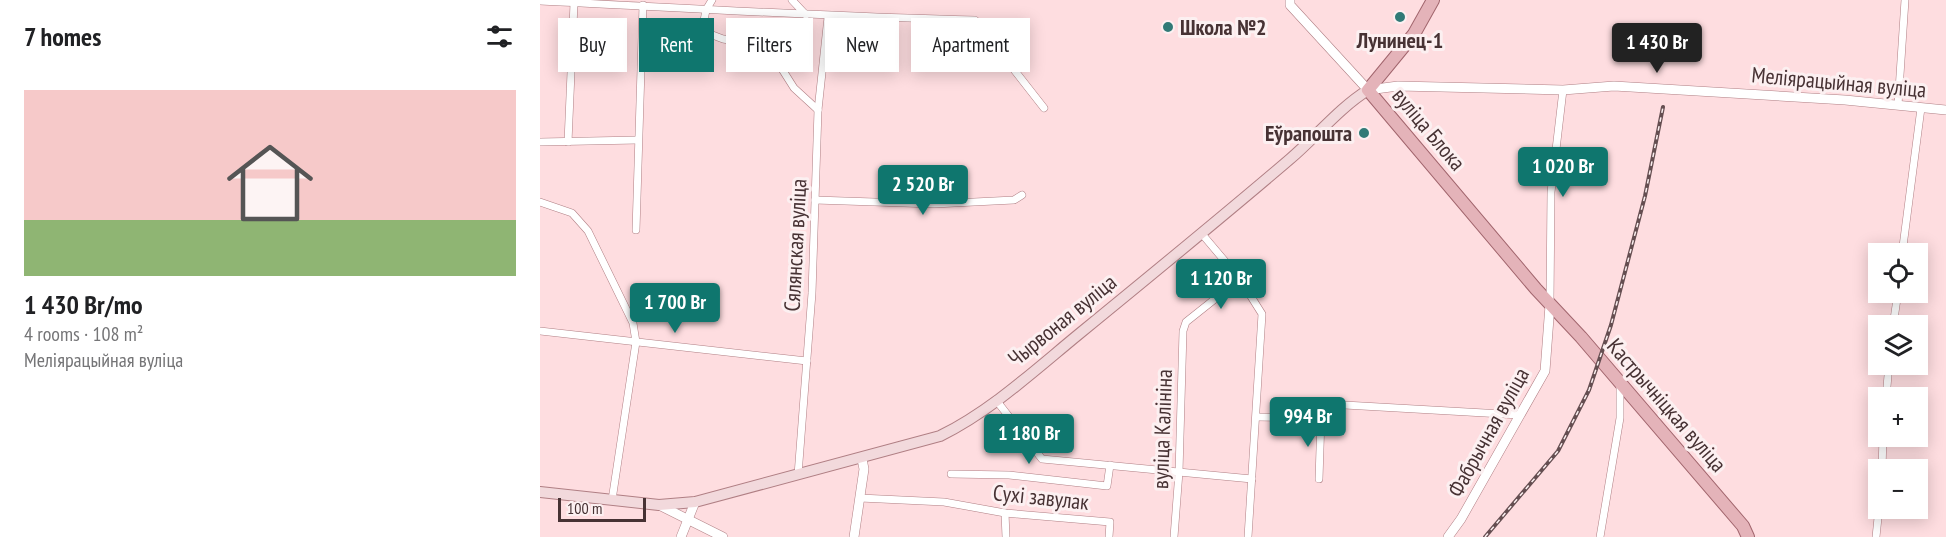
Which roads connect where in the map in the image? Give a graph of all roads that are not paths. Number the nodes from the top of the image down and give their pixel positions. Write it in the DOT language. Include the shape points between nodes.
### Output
graph roads {
  1 [pos="712,0"];
  2 [pos="792,0"];
  3 [pos="1433,0"];
  4 [pos="1905,0"];
  5 [pos="540,1"];
  6 [pos="618,2"];
  7 [pos="1288,2"];
  8 [pos="574,3"];
  9 [pos="643,5"];
  10 [pos="706,10"];
  11 [pos="806,15"];
  12 [pos="828,17"];
  13 [pos="1368,90"];
  14 [pos="1563,90"];
  15 [pos="1898,105"];
  16 [pos="1044,108"];
  17 [pos="1921,108"];
  18 [pos="818,110"];
  19 [pos="1946,110"];
  20 [pos="638,140"];
  21 [pos="540,142"];
  22 [pos="568,142"];
  23 [pos="1022,195"];
  24 [pos="816,200"];
  25 [pos="540,202"];
  26 [pos="636,230"];
  27 [pos="1202,234"];
  28 [pos="1903,243"];
  29 [pos="1240,279"];
  30 [pos="1550,305"];
  31 [pos="540,331"];
  32 [pos="636,342"];
  33 [pos="807,361"];
  34 [pos="1620,385"];
  35 [pos="996,400"];
  36 [pos="1520,415"];
  37 [pos="1257,417"];
  38 [pos="1321,418"];
  39 [pos="862,459"];
  40 [pos="1110,465"];
  41 [pos="1179,472"];
  42 [pos="951,474"];
  43 [pos="798,475"];
  44 [pos="1252,479"];
  45 [pos="1319,479"];
  46 [pos="540,492"];
  47 [pos="860,498"];
  48 [pos="612,500"];
  49 [pos="695,502"];
  50 [pos="659,505"];
  51 [pos="1005,513"];
  52 [pos="1878,519"];
  53 [pos="687,520"];
  54 [pos="681,537"];
  55 [pos="723,537"];
  56 [pos="854,537"];
  57 [pos="1006,537"];
  58 [pos="1109,537"];
  59 [pos="1174,537"];
  60 [pos="1248,537"];
  61 [pos="1448,537"];
  62 [pos="1600,537"];
  63 [pos="1748,537"];
  64 [pos="1876,537"];
  1 -- 10 [label="street"];
  2 -- 11 [label="street"];
  3 -- 13 [label="main road, Чырвоная вуліца" via="1414,34"];
  4 -- 15 [label="street"];
  5 -- 8 [label="street"];
  6 -- 8 [label="street"];
  6 -- 9 [label="street"];
  7 -- 13 [label="street"];
  8 -- 22 [label="street"];
  9 -- 10 [label="street"];
  9 -- 20 [label="street"];
  10 -- 11 [label="street"];
  10 -- 18 [label="street" via="702,31 723,39 768,46 794,88"];
  11 -- 12 [label="street"];
  12 -- 16 [label="street" via="975,20"];
  12 -- 18 [label="street, Сялянская вуліца"];
  13 -- 14 [label="street, Меліярацыйная вуліца" via="1398,86"];
  13 -- 27 [label="main road, Чырвоная вуліца"];
  13 -- 30 [label="main road, вуліца Блока"];
  14 -- 15 [label="street, Меліярацыйная вуліца" via="1614,86 1681,89"];
  14 -- 30 [label="street, Фабрычная вуліца" via="1551,192"];
  15 -- 17 [label="street, Меліярацыйная вуліца"];
  17 -- 19 [label="street, Меліярацыйная вуліца"];
  17 -- 28 [label="street"];
  18 -- 24 [label="street, Сялянская вуліца"];
  20 -- 22 [label="street"];
  20 -- 26 [label="street"];
  21 -- 22 [label="street"];
  23 -- 24 [label="street" via="1014,200 934,204"];
  24 -- 33 [label="street, Сялянская вуліца"];
  25 -- 32 [label="street" via="572,213 588,231 633,322"];
  27 -- 29 [label="street"];
  27 -- 35 [label="main road, Чырвоная вуліца"];
  29 -- 37 [label="street" via="1262,314"];
  29 -- 41 [label="street, вуліца Калініна" via="1186,322"];
  30 -- 34 [label="main road, Кастрычніцкая вуліца"];
  30 -- 36 [label="street, Фабрычная вуліца" via="1545,371"];
  31 -- 32 [label="street"];
  32 -- 33 [label="street"];
  32 -- 48 [label="street"];
  33 -- 43 [label="street, Сялянская вуліца"];
  34 -- 62 [label="street" via="1620,418"];
  34 -- 63 [label="main road, Кастрычніцкая вуліца" via="1743,526"];
  35 -- 39 [label="main road, Чырвоная вуліца" via="969,422 940,436"];
  35 -- 40 [label="street" via="1042,459"];
  36 -- 38 [label="street" via="1327,404"];
  36 -- 61 [label="street, Фабрычная вуліца"];
  37 -- 38 [label="street"];
  37 -- 44 [label="street"];
  38 -- 45 [label="street"];
  39 -- 43 [label="main road, Чырвоная вуліца"];
  39 -- 47 [label="street"];
  40 -- 41 [label="street"];
  40 -- 42 [label="street" via="1107,486 1009,475"];
  41 -- 44 [label="street"];
  41 -- 59 [label="street, вуліца Калініна"];
  43 -- 49 [label="main road, Чырвоная вуліца"];
  44 -- 60 [label="street"];
  46 -- 48 [label="main road, Чырвоная вуліца"];
  47 -- 51 [label="street, Сухі завулак" via="944,502"];
  47 -- 56 [label="street"];
  48 -- 50 [label="main road, Чырвоная вуліца"];
  49 -- 50 [label="main road, Чырвоная вуліца"];
  49 -- 53 [label="street"];
  50 -- 53 [label="street, Чырвоная вуліца"];
  51 -- 57 [label="street"];
  51 -- 58 [label="street, Сухі завулак" via="1110,522"];
  52 -- 64 [label="street"];
  53 -- 54 [label="street"];
  53 -- 55 [label="street, Чырвоная вуліца"];
}
